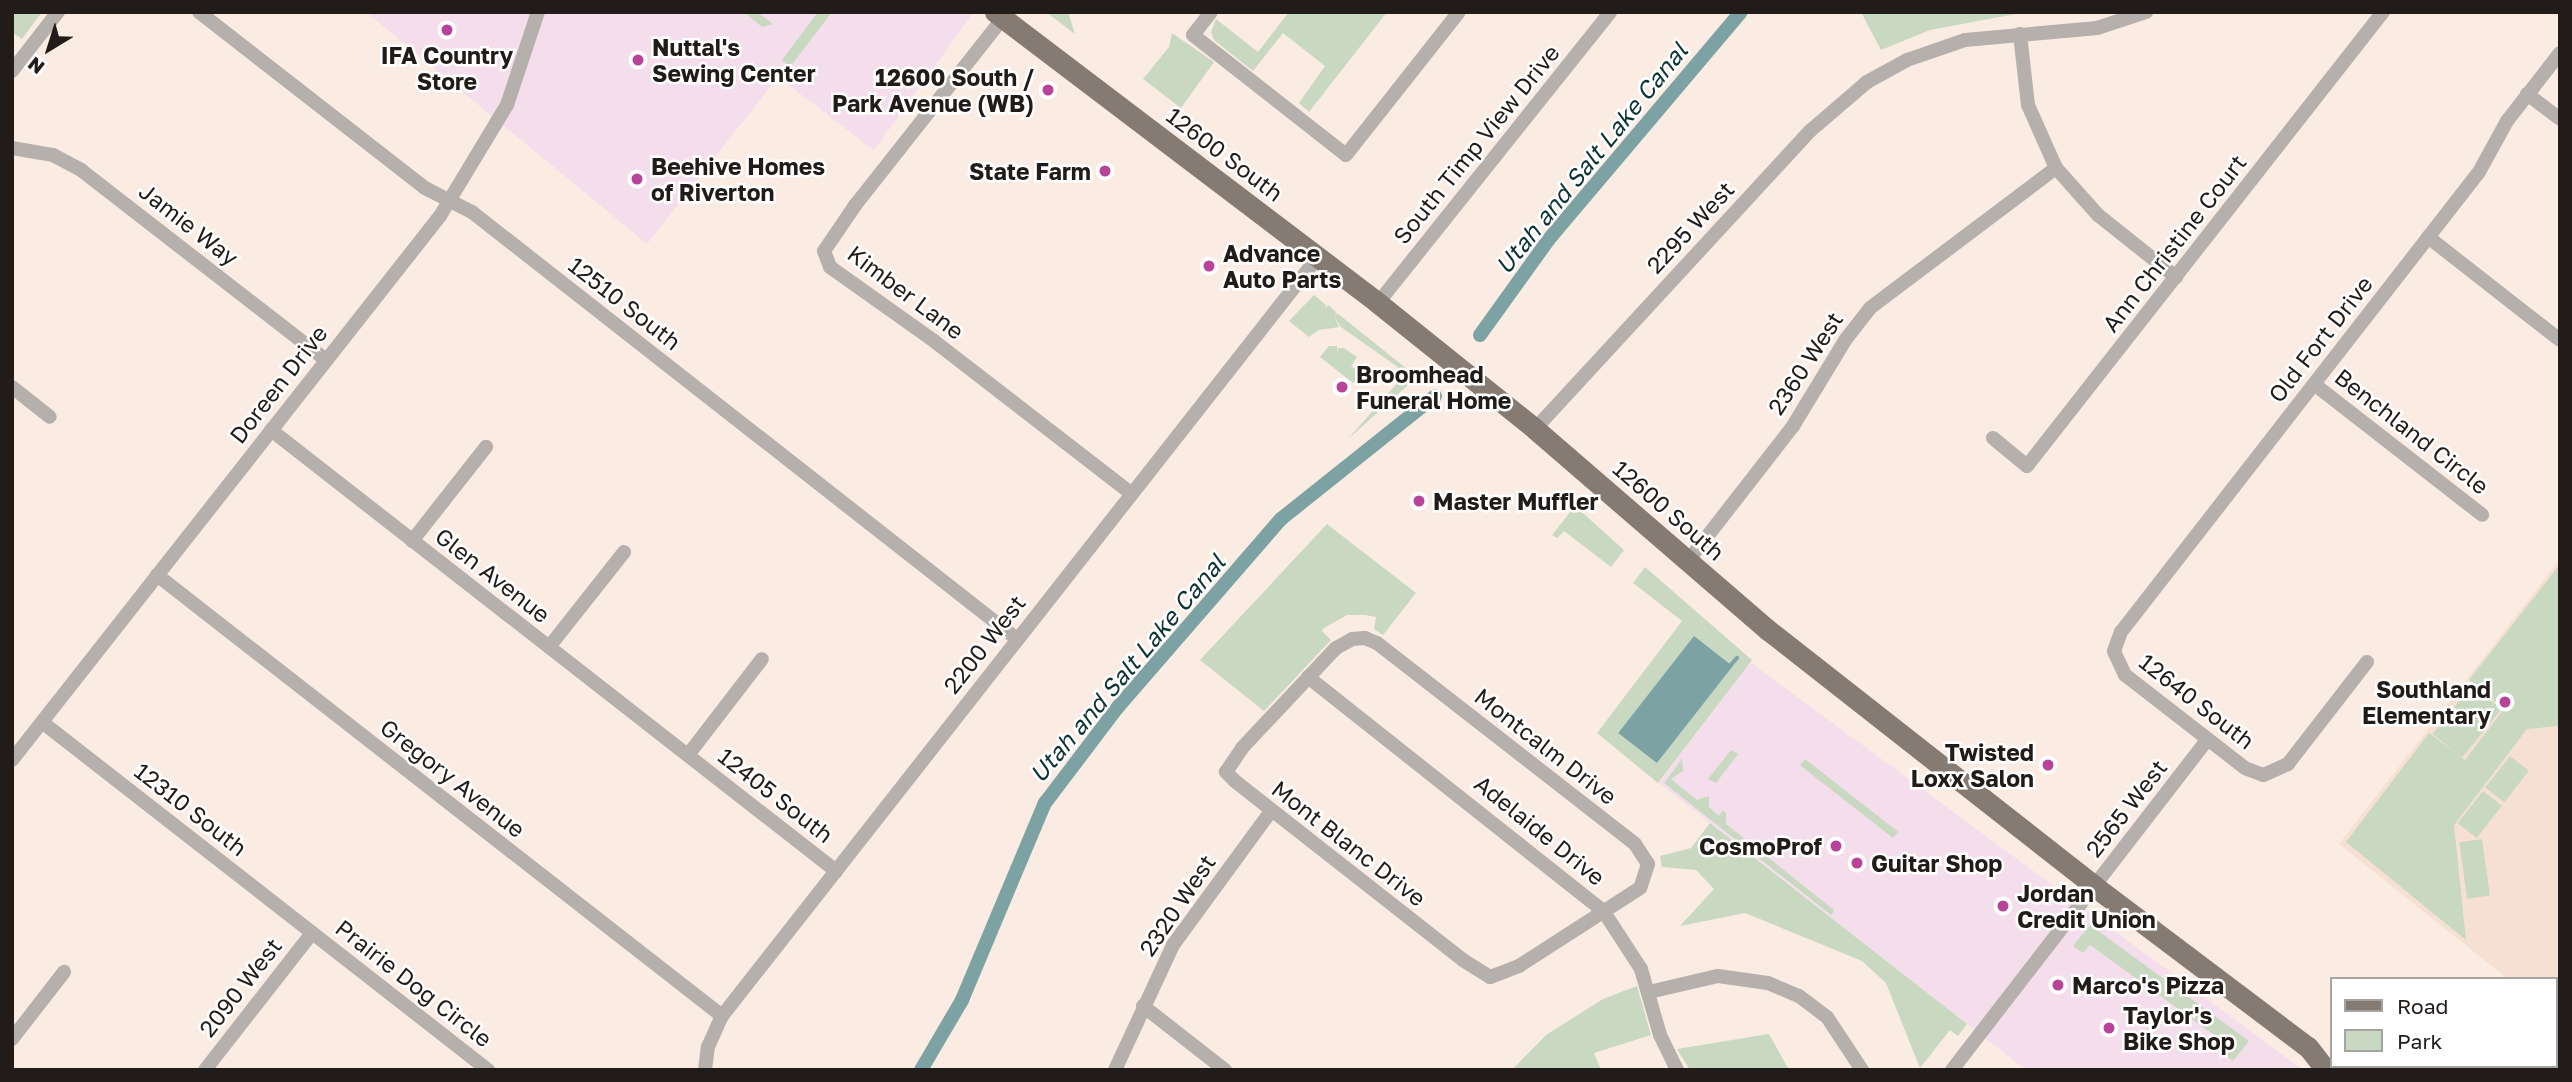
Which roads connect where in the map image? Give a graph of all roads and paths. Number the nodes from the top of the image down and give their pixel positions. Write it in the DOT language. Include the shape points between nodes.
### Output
graph roads {
  1 [pos="58,12"];
  2 [pos="199,12"];
  3 [pos="538,12"];
  4 [pos="1211,12"];
  5 [pos="1459,12"];
  6 [pos="1610,12"];
  7 [pos="2146,12"];
  8 [pos="2383,12"];
  9 [pos="999,15"];
  10 [pos="2020,34"];
  11 [pos="2560,53"];
  12 [pos="12,71"];
  13 [pos="2527,94"];
  14 [pos="2560,119"];
  15 [pos="12,148"];
  16 [pos="2056,168"];
  17 [pos="449,200"];
  18 [pos="2428,237"];
  19 [pos="1318,257"];
  20 [pos="2176,277"];
  21 [pos="1378,303"];
  22 [pos="2560,340"];
  23 [pos="326,360"];
  24 [pos="2314,384"];
  25 [pos="12,387"];
  26 [pos="50,417"];
  27 [pos="1535,429"];
  28 [pos="271,430"];
  29 [pos="1993,438"];
  30 [pos="486,447"];
  31 [pos="1132,494"];
  32 [pos="2482,515"];
  33 [pos="412,541"];
  34 [pos="624,552"];
  35 [pos="1688,561"];
  36 [pos="157,576"];
  37 [pos="1017,639"];
  38 [pos="1352,639"];
  39 [pos="550,647"];
  40 [pos="2114,651"];
  41 [pos="762,659"];
  42 [pos="2367,662"];
  43 [pos="1308,677"];
  44 [pos="42,722"];
  45 [pos="2208,739"];
  46 [pos="688,755"];
  47 [pos="12,760"];
  48 [pos="1271,811"];
  49 [pos="836,871"];
  50 [pos="2094,887"];
  51 [pos="1604,912"];
  52 [pos="312,933"];
  53 [pos="64,972"];
  54 [pos="1649,992"];
  55 [pos="1143,1006"];
  56 [pos="722,1016"];
  57 [pos="12,1039"];
  58 [pos="2308,1047"];
  59 [pos="2330,1052"];
  60 [pos="205,1070"];
  61 [pos="488,1070"];
  62 [pos="705,1070"];
  63 [pos="1115,1070"];
  64 [pos="1225,1070"];
  65 [pos="1677,1070"];
  66 [pos="1862,1070"];
  67 [pos="1952,1070"];
  68 [pos="2326,1070"];
  1 -- 12 [label="street"];
  2 -- 17 [label="street, 12510 South" via="425,188"];
  3 -- 17 [label="street, Doreen Drive" via="507,105"];
  4 -- 5 [label="street" via="1194,35 1346,155"];
  6 -- 21 [label="street, South Timp View Drive"];
  7 -- 10 [label="street, 2295 West" via="2097,28"];
  8 -- 20 [label="street, Ann Christine Court"];
  9 -- 19 [label="main road, 12600 South"];
  9 -- 31 [label="street, Kimber Lane" via="826,243 826,259 830,267"];
  10 -- 16 [label="street" via="2028,105"];
  10 -- 27 [label="street, 2295 West" via="1965,40 1889,68 1847,96"];
  11 -- 13 [label="street, Old Fort Drive"];
  13 -- 14 [label="street"];
  13 -- 18 [label="street, Old Fort Drive" via="2479,172"];
  15 -- 23 [label="street, Jamie Way" via="53,155 81,170"];
  16 -- 20 [label="street" via="2098,215"];
  16 -- 35 [label="street, 2360 West" via="1870,308 1793,426"];
  17 -- 23 [label="street, Doreen Drive"];
  17 -- 37 [label="street, 12510 South" via="472,212"];
  18 -- 22 [label="street"];
  18 -- 24 [label="street, Old Fort Drive"];
  19 -- 21 [label="main road, 12600 South"];
  19 -- 31 [label="street, 2200 West"];
  20 -- 29 [label="street, Ann Christine Court" via="2027,466"];
  21 -- 27 [label="main road, 12600 South"];
  23 -- 28 [label="street, Doreen Drive"];
  24 -- 32 [label="street, Benchland Circle"];
  24 -- 40 [label="street, Old Fort Drive" via="2120,632"];
  25 -- 26 [label="street"];
  27 -- 35 [label="main road, 12600 South"];
  28 -- 33 [label="street, Glen Avenue"];
  28 -- 36 [label="street, Doreen Drive"];
  30 -- 33 [label="street"];
  31 -- 37 [label="street, 2200 West"];
  33 -- 39 [label="street, Glen Avenue"];
  34 -- 39 [label="street"];
  35 -- 50 [label="main road, 12600 South" via="1768,630"];
  36 -- 44 [label="street, Doreen Drive"];
  36 -- 56 [label="street, Gregory Avenue"];
  37 -- 49 [label="street, 2200 West"];
  38 -- 43 [label="street, Mont Blanc Drive" via="1336,648"];
  38 -- 51 [label="street, Montcalm Drive" via="1377,643 1641,850 1647,864 1644,882"];
  39 -- 46 [label="street, Glen Avenue"];
  40 -- 45 [label="street, 12640 South" via="2125,675"];
  41 -- 46 [label="street"];
  42 -- 45 [label="street, 12640 South" via="2288,764 2263,775 2245,768"];
  43 -- 48 [label="street, Mont Blanc Drive" via="1242,748 1226,772"];
  43 -- 51 [label="street, Adelaide Drive"];
  44 -- 47 [label="street, Doreen Drive"];
  44 -- 52 [label="street, 12310 South"];
  45 -- 50 [label="street, 2565 West"];
  46 -- 49 [label="street, 12405 South"];
  48 -- 51 [label="street, Mont Blanc Drive" via="1490,977 1519,966"];
  48 -- 55 [label="street, 2320 West" via="1194,913"];
  49 -- 56 [label="street, 2200 West"];
  50 -- 58 [label="main road, 12600 South"];
  50 -- 67 [label="street, 2565 West"];
  51 -- 54 [label="street, Adelaide Drive" via="1629,946"];
  52 -- 60 [label="street, 2090 West"];
  52 -- 61 [label="street, Prairie Dog Circle"];
  53 -- 57 [label="street"];
  54 -- 65 [label="street, Adelaide Drive" via="1660,1035"];
  54 -- 66 [label="street" via="1718,976 1776,986 1827,1017"];
  55 -- 63 [label="street, 2320 West"];
  55 -- 64 [label="street"];
  56 -- 62 [label="street, 2200 West" via="708,1046"];
  58 -- 59 [label="main road, 12600 South"];
  58 -- 68 [label="main road, 12600 South"];
}
